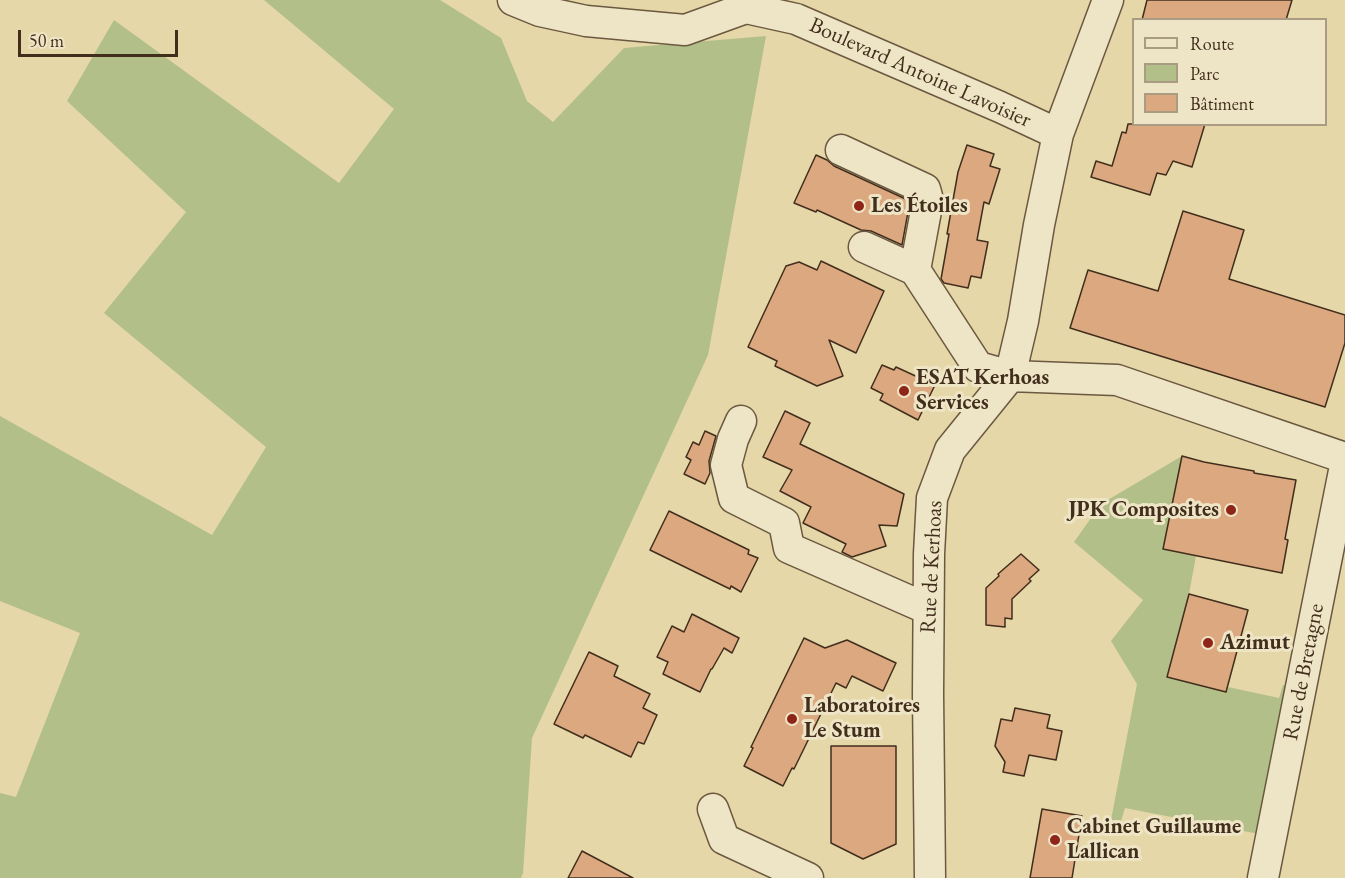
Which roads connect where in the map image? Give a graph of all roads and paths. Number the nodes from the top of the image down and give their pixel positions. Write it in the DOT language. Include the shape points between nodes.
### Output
graph roads {
  1 [pos="513,0"];
  2 [pos="1108,0"];
  3 [pos="1058,134"];
  4 [pos="841,150"];
  5 [pos="864,247"];
  6 [pos="915,270"];
  7 [pos="1010,376"];
  8 [pos="741,421"];
  9 [pos="1345,458"];
  10 [pos="1345,466"];
  11 [pos="928,609"];
  12 [pos="713,809"];
  13 [pos="1252,871"];
  14 [pos="808,878"];
  15 [pos="930,878"];
  1 -- 3 [label="street, Boulevard Antoine Lavoisier" via="540,11 586,21 685,30 746,8 796,19"];
  2 -- 3 [label="street"];
  3 -- 7 [label="street, Boulevard Antoine Lavoisier"];
  4 -- 6 [label="street" via="925,189 928,200"];
  5 -- 6 [label="street"];
  6 -- 7 [label="street" via="978,367"];
  7 -- 9 [label="street" via="1117,380"];
  7 -- 11 [label="street, Rue de Kerhoas" via="950,450 932,498"];
  8 -- 11 [label="street" via="726,465 734,498 784,523 789,548"];
  10 -- 13 [label="street, Rue de Bretagne"];
  11 -- 15 [label="street, Rue de Kerhoas"];
  12 -- 14 [label="street" via="724,839"];
}
